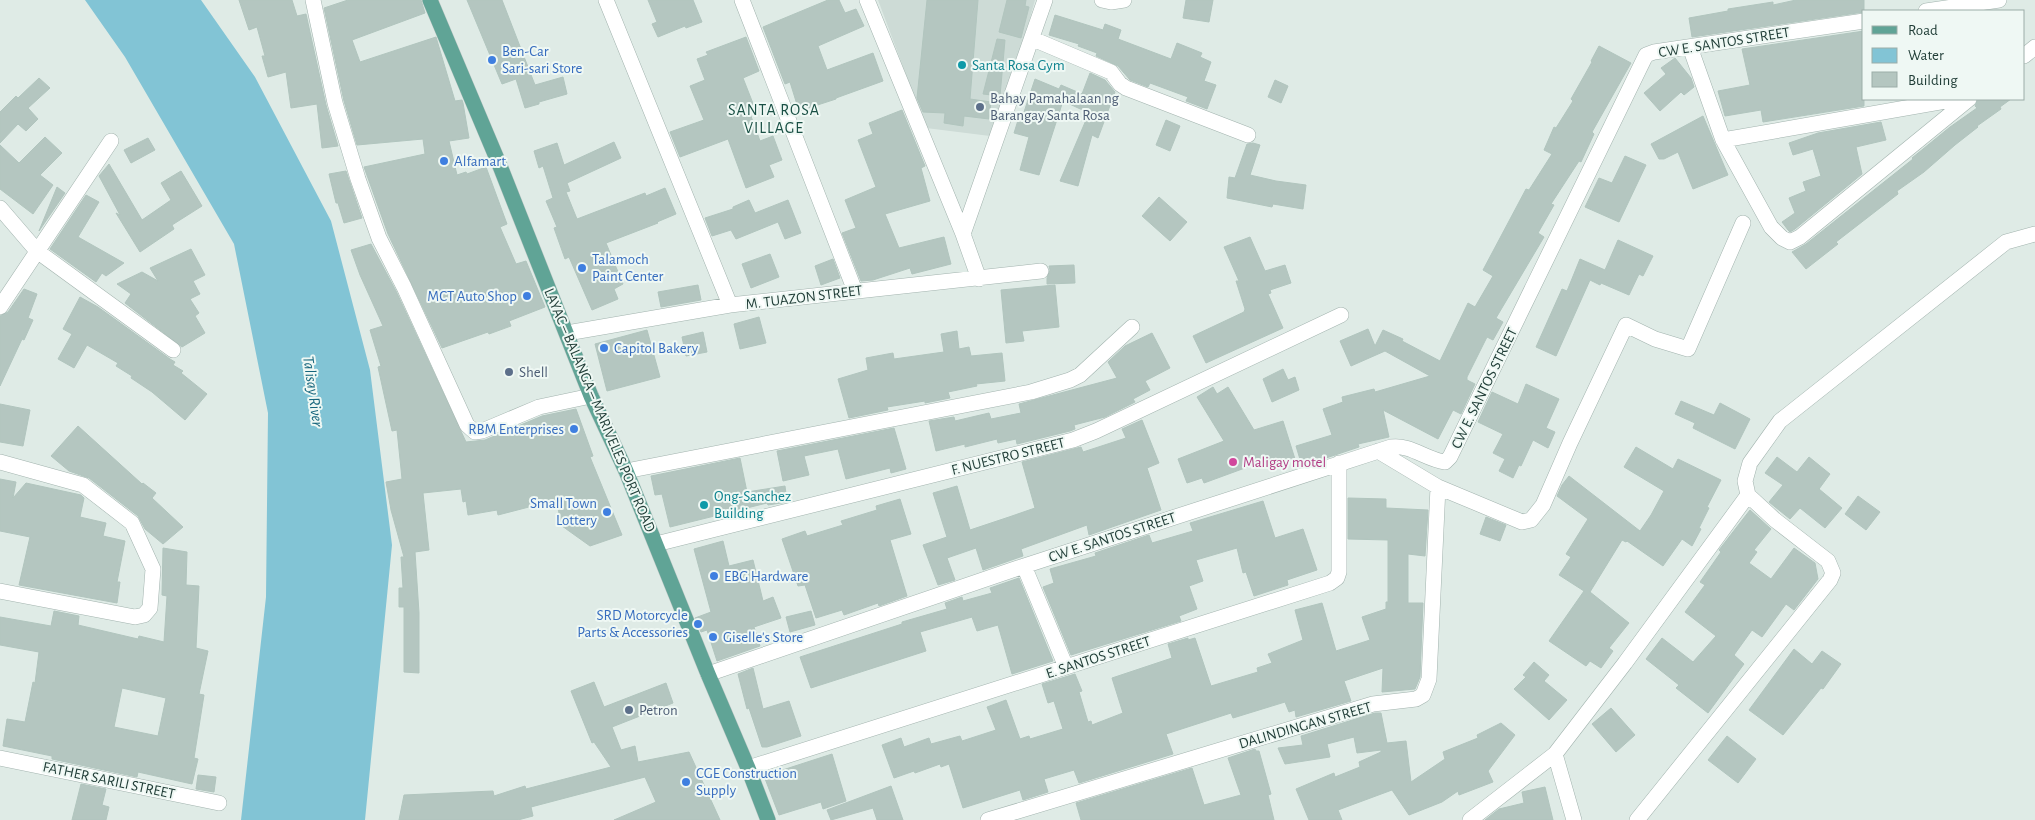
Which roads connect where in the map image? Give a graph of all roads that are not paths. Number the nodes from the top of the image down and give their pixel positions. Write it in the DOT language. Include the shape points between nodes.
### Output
graph roads {
  1 [pos="312,0"];
  2 [pos="430,0"];
  3 [pos="606,0"];
  4 [pos="742,0"];
  5 [pos="866,0"];
  6 [pos="1045,0"];
  7 [pos="1102,0"];
  8 [pos="1124,0"];
  9 [pos="1999,0"];
  10 [pos="1933,10"];
  11 [pos="1862,21"];
  12 [pos="1033,39"];
  13 [pos="1690,47"];
  14 [pos="2035,47"];
  15 [pos="2025,55"];
  16 [pos="1951,100"];
  17 [pos="1968,100"];
  18 [pos="1248,135"];
  19 [pos="1723,140"];
  20 [pos="111,141"];
  21 [pos="0,208"];
  22 [pos="1743,223"];
  23 [pos="962,234"];
  24 [pos="2035,234"];
  25 [pos="37,251"];
  26 [pos="1041,271"];
  27 [pos="979,279"];
  28 [pos="855,291"];
  29 [pos="730,305"];
  30 [pos="0,308"];
  31 [pos="1340,315"];
  32 [pos="1132,327"];
  33 [pos="567,333"];
  34 [pos="173,350"];
  35 [pos="591,396"];
  36 [pos="1378,451"];
  37 [pos="0,462"];
  38 [pos="1339,463"];
  39 [pos="626,471"];
  40 [pos="1438,487"];
  41 [pos="1748,495"];
  42 [pos="656,544"];
  43 [pos="1024,566"];
  44 [pos="0,591"];
  45 [pos="1066,667"];
  46 [pos="708,674"];
  47 [pos="1555,754"];
  48 [pos="0,758"];
  49 [pos="748,768"];
  50 [pos="219,803"];
  51 [pos="768,820"];
  52 [pos="988,820"];
  53 [pos="1470,820"];
  54 [pos="1574,820"];
  55 [pos="1637,820"];
  1 -- 35 [label="street" via="335,103 379,238 467,425 475,432 482,431 539,407"];
  2 -- 33 [label="main road, LAYAC – BALANGA – MARIVELES PORT ROAD"];
  3 -- 29 [label="street"];
  4 -- 28 [label="street"];
  5 -- 23 [label="street"];
  6 -- 12 [label="street"];
  7 -- 8 [label="street"];
  9 -- 10 [label="street"];
  11 -- 13 [label="street, CW E. SANTOS STREET"];
  12 -- 18 [label="street" via="1111,72 1126,88"];
  12 -- 23 [label="street"];
  13 -- 19 [label="street"];
  13 -- 36 [label="street, CW E. SANTOS STREET" via="1654,52 1640,64 1450,457 1445,462 1438,461 1399,446"];
  14 -- 15 [label="street"];
  16 -- 19 [label="street"];
  17 -- 19 [label="street" via="1790,242 1771,227"];
  20 -- 25 [label="street"];
  21 -- 25 [label="street"];
  22 -- 40 [label="street" via="1688,349 1655,339 1626,325 1543,505 1531,520 1522,522"];
  23 -- 27 [label="street"];
  24 -- 41 [label="street" via="2006,242 1780,421 1750,463 1745,481"];
  25 -- 30 [label="street"];
  25 -- 34 [label="street"];
  26 -- 27 [label="street, M. TUAZON STREET"];
  27 -- 28 [label="street, M. TUAZON STREET"];
  28 -- 29 [label="street, M. TUAZON STREET"];
  29 -- 33 [label="street, M. TUAZON STREET"];
  31 -- 42 [label="street, F. NUESTRO STREET" via="1073,440"];
  32 -- 39 [label="street" via="1080,375 1031,392"];
  33 -- 35 [label="main road, LAYAC – BALANGA – MARIVELES PORT ROAD"];
  35 -- 39 [label="main road, LAYAC – BALANGA – MARIVELES PORT ROAD"];
  36 -- 38 [label="street, CW E. SANTOS STREET"];
  36 -- 40 [label="street"];
  37 -- 44 [label="street" via="84,485 132,523 153,569 150,608 135,617"];
  38 -- 43 [label="street, CW E. SANTOS STREET"];
  38 -- 45 [label="street, E. SANTOS STREET" via="1337,578 1330,583"];
  39 -- 42 [label="main road, LAYAC – BALANGA – MARIVELES PORT ROAD"];
  40 -- 52 [label="street, DALINDINGAN STREET" via="1429,679 1423,695 1416,699 1373,704"];
  41 -- 47 [label="street"];
  41 -- 55 [label="street" via="1828,561 1833,573"];
  42 -- 46 [label="main road, LAYAC – BALANGA – MARIVELES PORT ROAD"];
  43 -- 45 [label="street"];
  43 -- 46 [label="street, CW E. SANTOS STREET"];
  45 -- 49 [label="street, E. SANTOS STREET"];
  46 -- 49 [label="main road, LAYAC – BALANGA – MARIVELES PORT ROAD"];
  47 -- 53 [label="street"];
  47 -- 54 [label="street"];
  48 -- 50 [label="street, FATHER SARILI STREET"];
  49 -- 51 [label="main road, LAYAC – BALANGA – MARIVELES PORT ROAD"];
}
